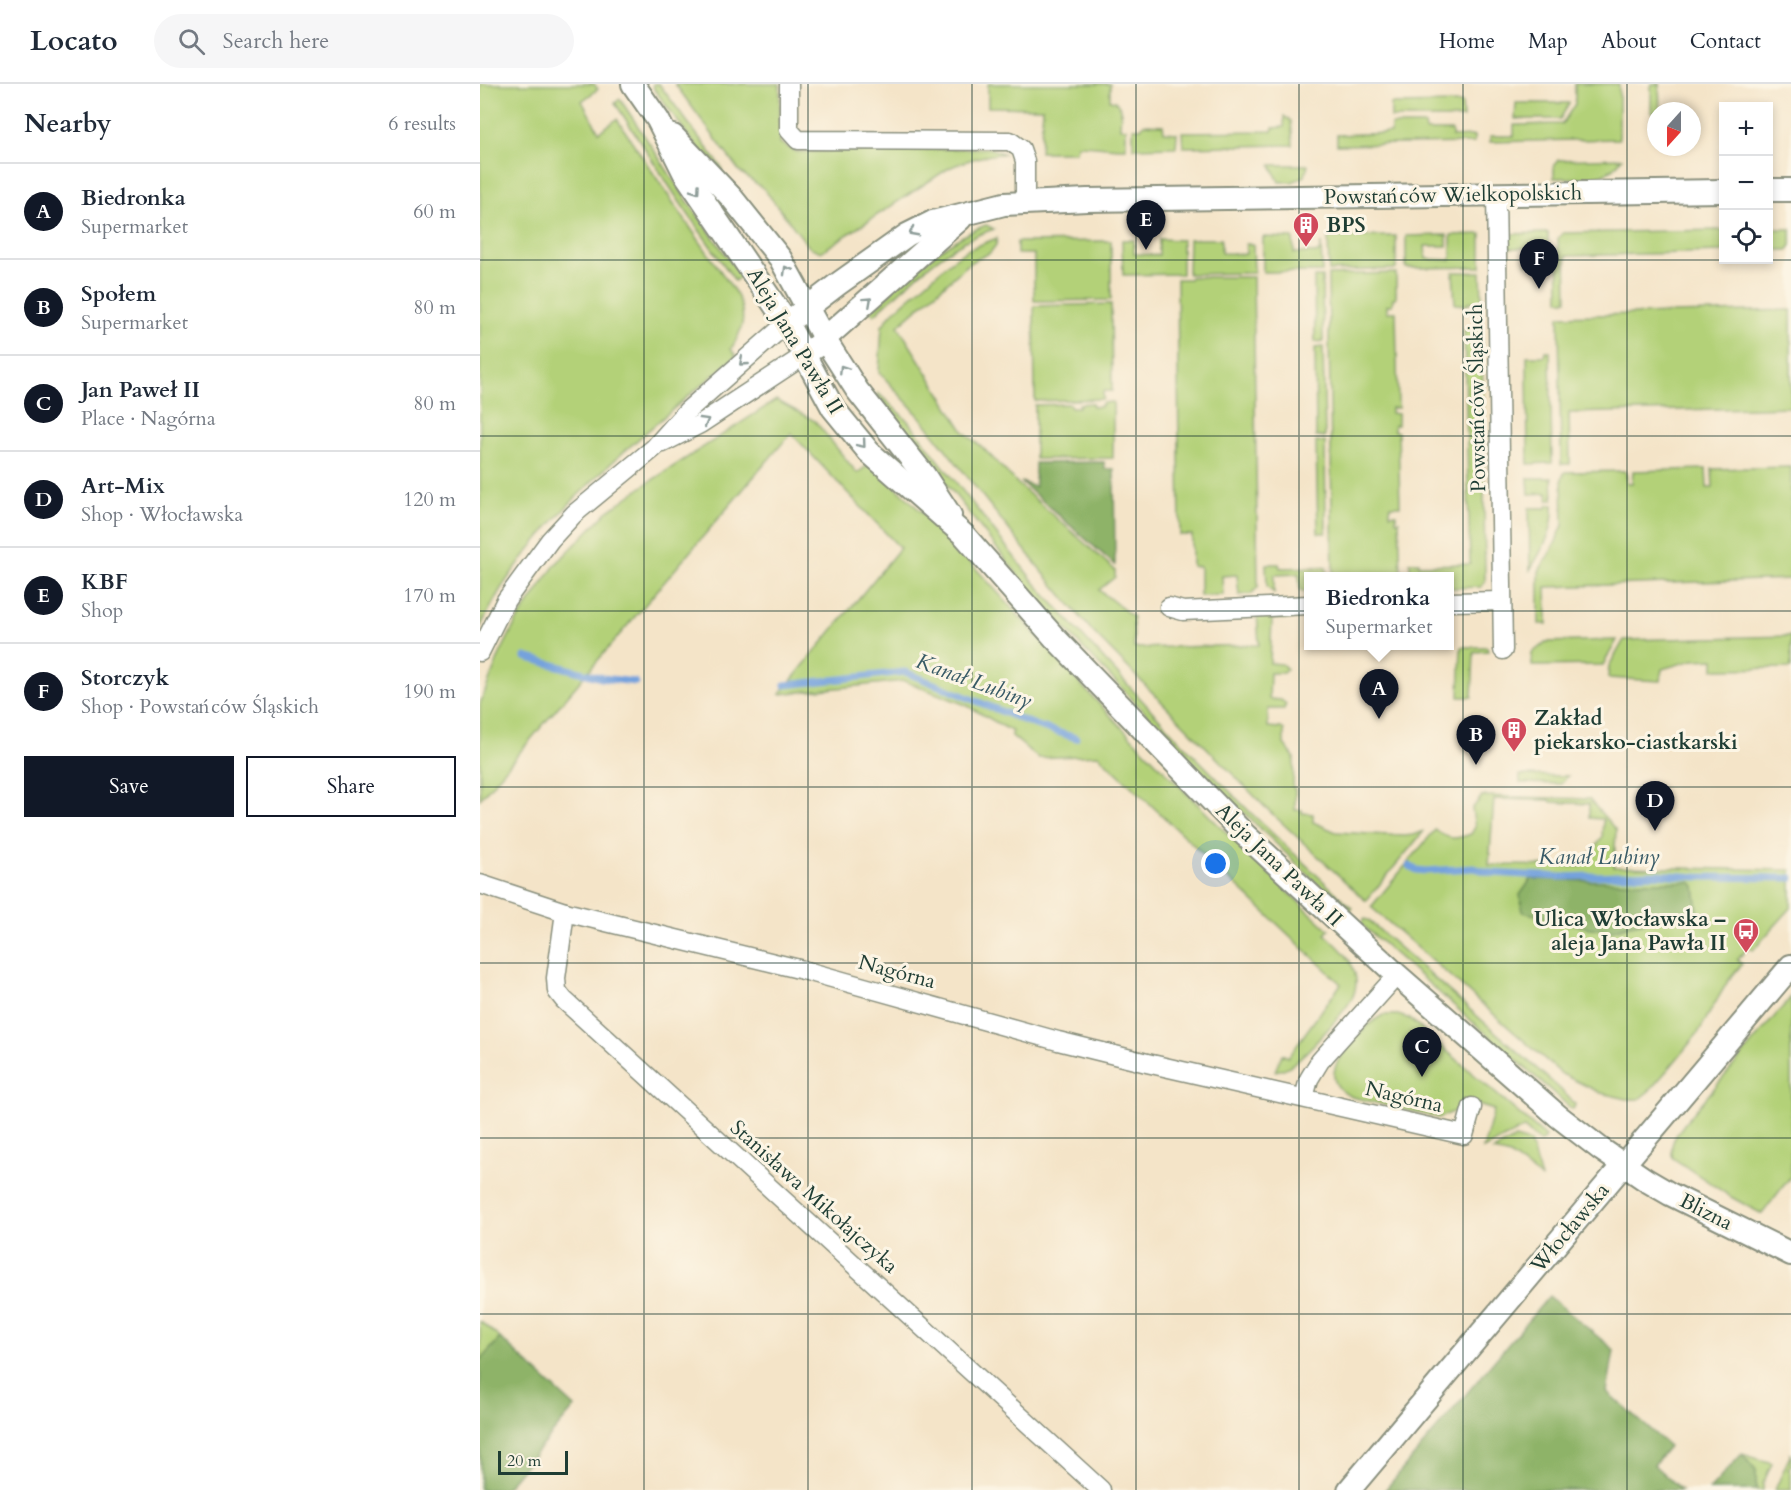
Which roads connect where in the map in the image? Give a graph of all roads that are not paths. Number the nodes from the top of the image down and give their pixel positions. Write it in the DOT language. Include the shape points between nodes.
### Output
graph roads {
  1 [pos="633,84"];
  2 [pos="789,84"];
  3 [pos="658,120"];
  4 [pos="1773,190"];
  5 [pos="1791,190"];
  6 [pos="1719,191"];
  7 [pos="1496,194"];
  8 [pos="1025,202"];
  9 [pos="968,212"];
  10 [pos="807,307"];
  11 [pos="787,323"];
  12 [pos="825,340"];
  13 [pos="805,355"];
  14 [pos="654,448"];
  15 [pos="964,536"];
  16 [pos="1502,601"];
  17 [pos="1454,602"];
  18 [pos="1304,605"];
  19 [pos="1169,607"];
  20 [pos="1503,650"];
  21 [pos="480,652"];
  22 [pos="480,884"];
  23 [pos="565,912"];
  24 [pos="1791,966"];
  25 [pos="1397,975"];
  26 [pos="1304,1098"];
  27 [pos="1472,1107"];
  28 [pos="1623,1165"];
  29 [pos="1791,1254"];
  30 [pos="1101,1490"];
  31 [pos="1349,1490"];
  1 -- 3 [label="street, Aleja Jana Pawła II"];
  2 -- 8 [label="street" via="789,130 798,140 1010,141 1021,149 1025,161"];
  10 -- 3 [label="street, Aleja Jana Pawła II, one-way" via="773,249 732,198"];
  3 -- 11 [label="street, Aleja Jana Pawła II, one-way" via="684,172"];
  4 -- 5 [label="street"];
  6 -- 7 [label="street, Powstańców Wielkopolskich"];
  7 -- 8 [label="street, Powstańców Wielkopolskich"];
  7 -- 16 [label="street, Powstańców Śląskich"];
  8 -- 9 [label="street, Powstańców Wielkopolskich"];
  9 -- 10 [label="street, Powstańców Wielkopolskich, one-way" via="907,235"];
  12 -- 9 [label="street, Powstańców Wielkopolskich, one-way"];
  10 -- 11 [label="street, Powstańców Wielkopolskich"];
  10 -- 12 [label="street, Aleja Jana Pawła II"];
  11 -- 13 [label="street, Aleja Jana Pawła II"];
  11 -- 14 [label="street, one-way" via="687,411"];
  12 -- 13 [label="street, Powstańców Wielkopolskich"];
  15 -- 12 [label="street, Aleja Jana Pawła II, one-way" via="924,475 856,390"];
  14 -- 13 [label="street, one-way" via="700,424"];
  13 -- 15 [label="street, Aleja Jana Pawła II, one-way" via="830,404 869,452"];
  14 -- 21 [label="street" via="574,514 550,540 506,600"];
  15 -- 25 [label="street, Aleja Jana Pawła II" via="1197,787"];
  16 -- 17 [label="street"];
  16 -- 20 [label="street, Powstańców Śląskich"];
  18 -- 19 [label="street" via="1182,610"];
  22 -- 23 [label="street, Nagórna"];
  23 -- 26 [label="street, Nagórna" via="803,970 1146,1063"];
  23 -- 30 [label="street, Stanisława Mikołajczyka" via="556,978 557,991 564,1000"];
  24 -- 28 [label="street, Włocławska"];
  25 -- 26 [label="street" via="1320,1061"];
  25 -- 28 [label="street, Aleja Jana Pawła II" via="1558,1116"];
  26 -- 27 [label="street, Nagórna" via="1464,1135"];
  28 -- 29 [label="street, Blizna" via="1670,1194"];
  28 -- 31 [label="street, Włocławska"];
}
